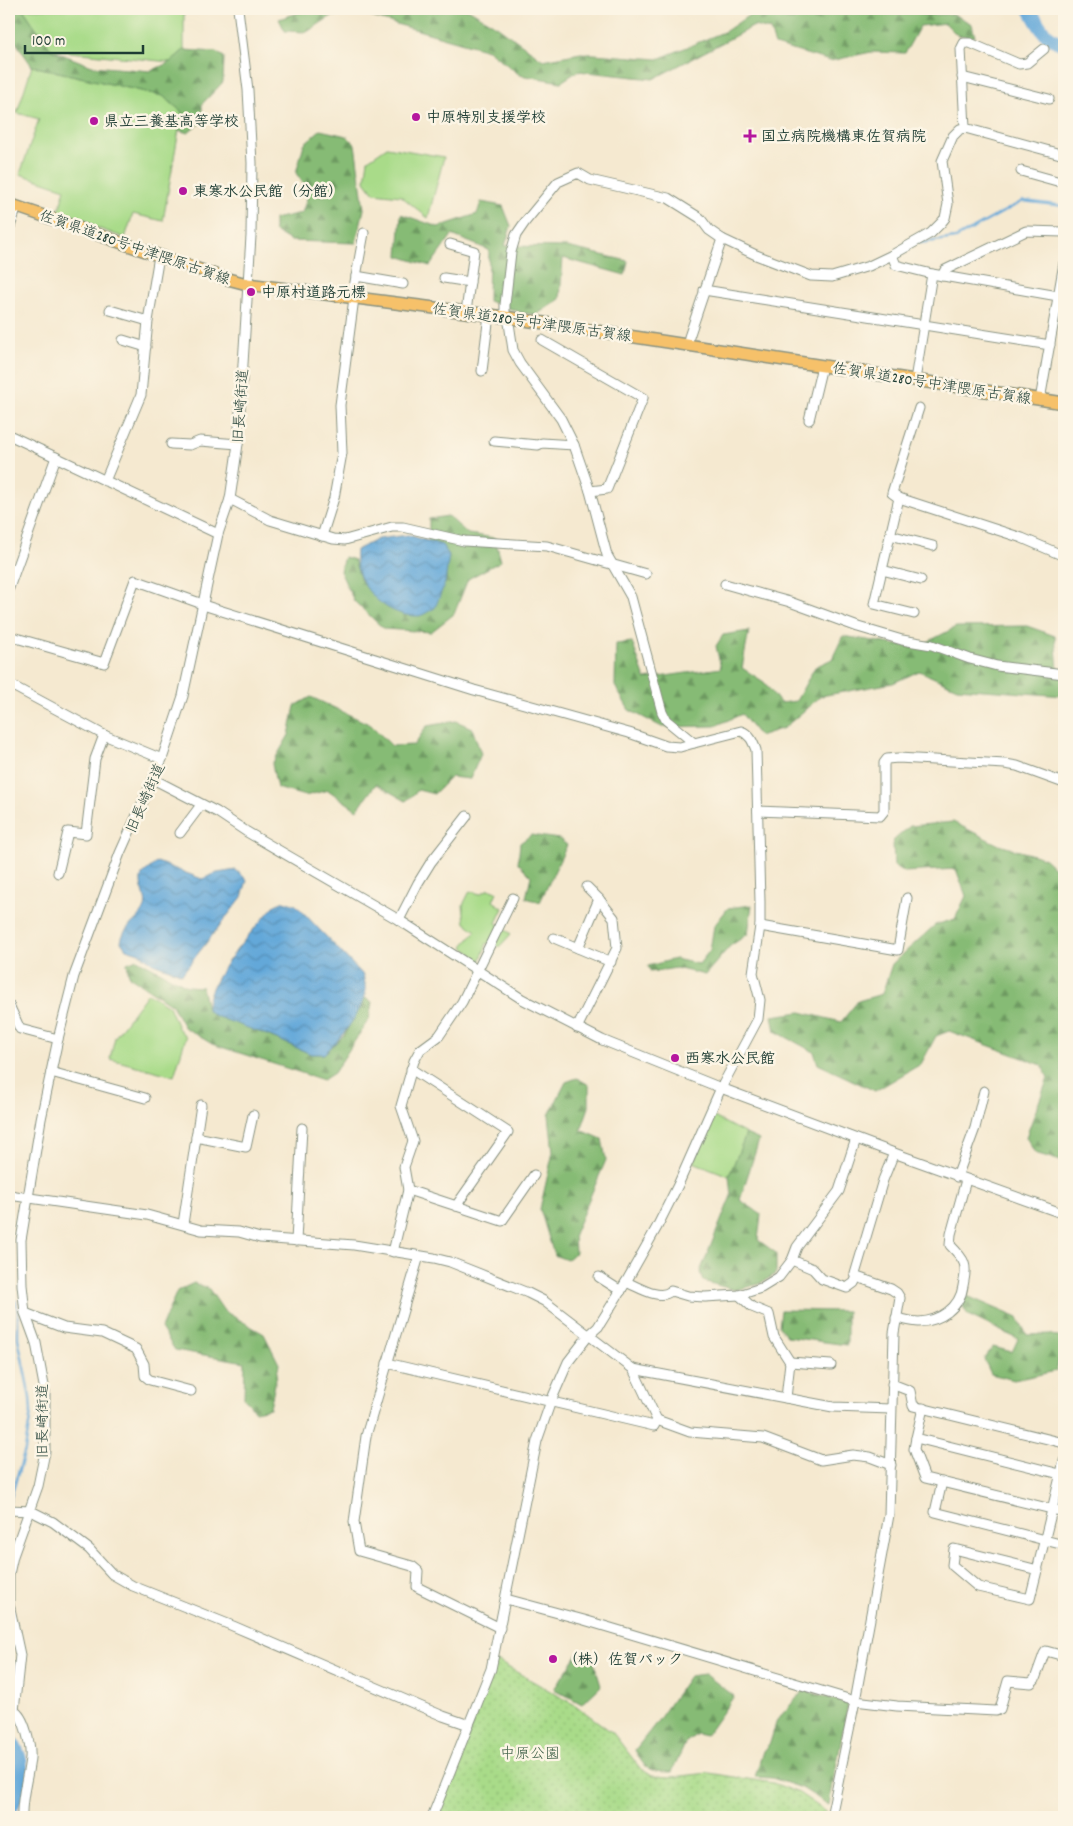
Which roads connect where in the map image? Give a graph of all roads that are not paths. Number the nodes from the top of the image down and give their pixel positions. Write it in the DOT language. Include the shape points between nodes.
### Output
graph roads {
  1 [pos="238,9"];
  2 [pos="1044,49"];
  3 [pos="962,76"];
  4 [pos="1049,100"];
  5 [pos="965,128"];
  6 [pos="1064,155"];
  7 [pos="1021,171"];
  8 [pos="1064,183"];
  9 [pos="13,205"];
  10 [pos="9,229"];
  11 [pos="1064,232"];
  12 [pos="364,233"];
  13 [pos="722,239"];
  14 [pos="450,244"];
  15 [pos="892,255"];
  16 [pos="159,256"];
  17 [pos="1064,263"];
  18 [pos="932,274"];
  19 [pos="356,276"];
  20 [pos="942,276"];
  21 [pos="444,278"];
  22 [pos="470,282"];
  23 [pos="247,284"];
  24 [pos="403,284"];
  25 [pos="704,290"];
  26 [pos="1058,296"];
  27 [pos="354,298"];
  28 [pos="110,310"];
  29 [pos="466,312"];
  30 [pos="489,315"];
  31 [pos="505,317"];
  32 [pos="148,321"];
  33 [pos="924,325"];
  34 [pos="123,340"];
  35 [pos="542,340"];
  36 [pos="688,345"];
  37 [pos="1050,345"];
  38 [pos="146,347"];
  39 [pos="822,366"];
  40 [pos="482,371"];
  41 [pos="915,380"];
  42 [pos="1040,400"];
  43 [pos="1064,403"];
  44 [pos="919,408"];
  45 [pos="809,420"];
  46 [pos="9,435"];
  47 [pos="494,441"];
  48 [pos="171,444"];
  49 [pos="238,444"];
  50 [pos="574,445"];
  51 [pos="56,457"];
  52 [pos="105,481"];
  53 [pos="590,491"];
  54 [pos="899,498"];
  55 [pos="230,499"];
  56 [pos="218,534"];
  57 [pos="890,535"];
  58 [pos="322,536"];
  59 [pos="933,546"];
  60 [pos="1064,556"];
  61 [pos="614,565"];
  62 [pos="882,570"];
  63 [pos="646,574"];
  64 [pos="921,580"];
  65 [pos="725,584"];
  66 [pos="9,588"];
  67 [pos="203,605"];
  68 [pos="914,614"];
  69 [pos="9,636"];
  70 [pos="1064,674"];
  71 [pos="9,684"];
  72 [pos="104,735"];
  73 [pos="694,742"];
  74 [pos="162,759"];
  75 [pos="153,779"];
  76 [pos="1064,783"];
  77 [pos="201,805"];
  78 [pos="758,811"];
  79 [pos="467,816"];
  80 [pos="180,834"];
  81 [pos="58,873"];
  82 [pos="587,888"];
  83 [pos="513,898"];
  84 [pos="907,898"];
  85 [pos="599,899"];
  86 [pos="399,920"];
  87 [pos="760,926"];
  88 [pos="554,938"];
  89 [pos="578,948"];
  90 [pos="611,962"];
  91 [pos="477,971"];
  92 [pos="9,1005"];
  93 [pos="577,1028"];
  94 [pos="58,1039"];
  95 [pos="411,1069"];
  96 [pos="51,1072"];
  97 [pos="721,1088"];
  98 [pos="984,1091"];
  99 [pos="145,1098"];
  100 [pos="201,1105"];
  101 [pos="253,1115"];
  102 [pos="302,1128"];
  103 [pos="196,1137"];
  104 [pos="856,1139"];
  105 [pos="894,1154"];
  106 [pos="534,1175"];
  107 [pos="957,1177"];
  108 [pos="966,1180"];
  109 [pos="408,1190"];
  110 [pos="9,1195"];
  111 [pos="27,1198"];
  112 [pos="456,1206"];
  113 [pos="1064,1214"];
  114 [pos="182,1224"];
  115 [pos="296,1241"];
  116 [pos="393,1252"];
  117 [pos="419,1256"];
  118 [pos="792,1260"];
  119 [pos="599,1277"];
  120 [pos="857,1277"];
  121 [pos="626,1282"];
  122 [pos="621,1291"];
  123 [pos="739,1294"];
  124 [pos="25,1313"];
  125 [pos="896,1318"];
  126 [pos="588,1335"];
  127 [pos="790,1362"];
  128 [pos="387,1363"];
  129 [pos="831,1365"];
  130 [pos="633,1369"];
  131 [pos="892,1384"];
  132 [pos="191,1391"];
  133 [pos="786,1398"];
  134 [pos="551,1402"];
  135 [pos="924,1408"];
  136 [pos="891,1409"];
  137 [pos="657,1420"];
  138 [pos="916,1438"];
  139 [pos="1064,1443"];
  140 [pos="1064,1461"];
  141 [pos="891,1466"];
  142 [pos="1063,1475"];
  143 [pos="942,1482"];
  144 [pos="1053,1509"];
  145 [pos="10,1510"];
  146 [pos="31,1511"];
  147 [pos="1064,1512"];
  148 [pos="1045,1540"];
  149 [pos="1064,1545"];
  150 [pos="1038,1570"];
  151 [pos="9,1575"];
  152 [pos="506,1599"];
  153 [pos="9,1604"];
  154 [pos="500,1628"];
  155 [pos="1064,1656"];
  156 [pos="855,1701"];
  157 [pos="14,1711"];
  158 [pos="469,1725"];
  159 [pos="9,1729"];
  160 [pos="22,1817"];
  161 [pos="432,1817"];
  162 [pos="831,1817"];
  1 -- 23 [label="street, 旧長崎街道" via="250,124 251,236"];
  2 -- 3 [label="street" via="1027,63 1019,64 964,43 961,49"];
  3 -- 4 [label="street"];
  3 -- 5 [label="street"];
  5 -- 6 [label="street"];
  5 -- 15 [label="street" via="953,136 942,161 948,204 945,218 931,234"];
  7 -- 8 [label="street"];
  9 -- 10 [label="street"];
  9 -- 16 [label="main road, 佐賀県道280号中津隈原古賀線"];
  11 -- 20 [label="street" via="1026,231 945,270"];
  12 -- 19 [label="street"];
  13 -- 15 [label="street" via="811,276 832,277"];
  13 -- 25 [label="street"];
  13 -- 31 [label="street" via="700,218 668,198 590,180 578,173 558,182 516,235 511,252"];
  14 -- 22 [label="street" via="474,251"];
  15 -- 18 [label="street" via="896,265"];
  16 -- 23 [label="main road, 佐賀県道280号中津隈原古賀線"];
  16 -- 32 [label="street"];
  17 -- 26 [label="street"];
  18 -- 20 [label="street"];
  18 -- 33 [label="street"];
  19 -- 24 [label="street"];
  19 -- 27 [label="street"];
  20 -- 26 [label="street"];
  21 -- 22 [label="street"];
  22 -- 29 [label="street"];
  23 -- 27 [label="main road, 佐賀県道280号中津隈原古賀線"];
  23 -- 49 [label="street, 旧長崎街道"];
  25 -- 33 [label="street"];
  25 -- 36 [label="street"];
  26 -- 37 [label="street"];
  27 -- 29 [label="main road, 佐賀県道280号中津隈原古賀線"];
  27 -- 58 [label="street" via="340,405 342,454 334,498"];
  28 -- 32 [label="street"];
  29 -- 30 [label="main road, 佐賀県道280号中津隈原古賀線"];
  30 -- 31 [label="main road, 佐賀県道280号中津隈原古賀線"];
  30 -- 40 [label="street"];
  31 -- 36 [label="main road, 佐賀県道280号中津隈原古賀線"];
  31 -- 50 [label="street" via="510,323 513,350 520,363 561,418"];
  32 -- 38 [label="street"];
  33 -- 37 [label="street"];
  33 -- 41 [label="street"];
  34 -- 38 [label="street"];
  35 -- 53 [label="street" via="643,398 607,489"];
  36 -- 39 [label="main road, 佐賀県道280号中津隈原古賀線"];
  37 -- 42 [label="street"];
  38 -- 52 [label="street" via="141,395"];
  39 -- 41 [label="main road, 佐賀県道280号中津隈原古賀線"];
  39 -- 45 [label="street"];
  41 -- 42 [label="main road, 佐賀県道280号中津隈原古賀線"];
  42 -- 43 [label="main road, 佐賀県道280号中津隈原古賀線"];
  44 -- 54 [label="street" via="892,493"];
  46 -- 51 [label="street"];
  47 -- 50 [label="street"];
  48 -- 49 [label="street" via="190,445 200,441"];
  49 -- 55 [label="street, 旧長崎街道"];
  50 -- 53 [label="street"];
  51 -- 52 [label="street"];
  51 -- 66 [label="street"];
  52 -- 56 [label="street"];
  53 -- 61 [label="street" via="607,555"];
  54 -- 57 [label="street"];
  54 -- 60 [label="street" via="1022,538"];
  55 -- 56 [label="street, 旧長崎街道"];
  55 -- 58 [label="street" via="270,520"];
  56 -- 67 [label="street, 旧長崎街道"];
  57 -- 59 [label="street"];
  57 -- 62 [label="street"];
  58 -- 61 [label="street" via="345,540 403,527 464,541 547,546"];
  61 -- 63 [label="street"];
  61 -- 73 [label="street" via="632,596 662,712 671,725"];
  62 -- 64 [label="street"];
  62 -- 68 [label="street" via="874,604"];
  65 -- 70 [label="street" via="970,659 997,666"];
  67 -- 69 [label="street" via="135,580 104,663"];
  67 -- 73 [label="street" via="666,746 680,747"];
  67 -- 74 [label="street, 旧長崎街道" via="183,696"];
  71 -- 72 [label="street"];
  72 -- 74 [label="street"];
  72 -- 81 [label="street" via="95,758 86,834 68,832"];
  73 -- 78 [label="street" via="746,732 756,750"];
  74 -- 75 [label="street, 旧長崎街道"];
  75 -- 77 [label="street"];
  75 -- 94 [label="street, 旧長崎街道" via="99,907 74,976"];
  76 -- 78 [label="street" via="1005,764 887,759 884,762 884,811 880,816"];
  77 -- 80 [label="street"];
  77 -- 86 [label="street"];
  78 -- 87 [label="street"];
  79 -- 86 [label="street" via="431,862"];
  82 -- 85 [label="street"];
  83 -- 91 [label="street"];
  84 -- 87 [label="street" via="898,950"];
  85 -- 89 [label="street"];
  85 -- 90 [label="street" via="614,918 617,948"];
  86 -- 91 [label="street"];
  87 -- 97 [label="street" via="753,972 760,1000 758,1019"];
  88 -- 89 [label="street"];
  89 -- 90 [label="street"];
  90 -- 93 [label="street"];
  91 -- 93 [label="street"];
  91 -- 95 [label="street" via="444,1029 420,1050"];
  92 -- 94 [label="street" via="20,1029"];
  93 -- 97 [label="street"];
  94 -- 96 [label="street, 旧長崎街道"];
  95 -- 109 [label="street" via="401,1106 413,1141 404,1167"];
  95 -- 112 [label="street" via="508,1132"];
  96 -- 99 [label="street"];
  96 -- 111 [label="street, 旧長崎街道"];
  97 -- 104 [label="street"];
  97 -- 121 [label="street" via="678,1185"];
  98 -- 107 [label="street"];
  100 -- 103 [label="street"];
  101 -- 103 [label="street" via="246,1147"];
  102 -- 115 [label="street"];
  103 -- 114 [label="street"];
  104 -- 105 [label="street"];
  104 -- 118 [label="street" via="839,1191"];
  105 -- 107 [label="street"];
  105 -- 120 [label="street" via="855,1270"];
  106 -- 112 [label="street" via="502,1222"];
  107 -- 108 [label="street"];
  108 -- 113 [label="street"];
  108 -- 125 [label="street" via="950,1245 964,1263 959,1299 954,1308 942,1316 918,1322"];
  109 -- 112 [label="street"];
  109 -- 116 [label="street"];
  110 -- 111 [label="street"];
  111 -- 114 [label="street" via="147,1215"];
  111 -- 124 [label="street, 旧長崎街道" via="21,1240"];
  114 -- 115 [label="street" via="201,1230"];
  115 -- 116 [label="street" via="354,1245"];
  116 -- 117 [label="street"];
  117 -- 126 [label="street" via="450,1262 528,1293 544,1301"];
  117 -- 128 [label="street"];
  118 -- 120 [label="street" via="813,1269 822,1279 847,1288"];
  118 -- 123 [label="street" via="780,1277 760,1288"];
  119 -- 122 [label="street"];
  120 -- 125 [label="street" via="897,1292 900,1298"];
  121 -- 122 [label="street"];
  121 -- 123 [label="street" via="660,1296 671,1291 705,1297"];
  122 -- 126 [label="street" via="598,1327"];
  123 -- 127 [label="street" via="752,1307 769,1314 774,1337"];
  124 -- 132 [label="street" via="64,1328 102,1333 136,1349 144,1364 145,1376 150,1380"];
  124 -- 146 [label="street, 旧長崎街道" via="36,1344 45,1391 45,1452"];
  125 -- 131 [label="street"];
  126 -- 130 [label="street"];
  126 -- 134 [label="street" via="568,1362"];
  127 -- 129 [label="street"];
  127 -- 133 [label="street"];
  128 -- 134 [label="street"];
  128 -- 154 [label="street" via="366,1436 354,1522 359,1551 412,1566 418,1571 417,1587"];
  130 -- 133 [label="street"];
  130 -- 137 [label="street"];
  131 -- 135 [label="street" via="910,1390 913,1406"];
  131 -- 136 [label="street"];
  133 -- 136 [label="street" via="833,1406"];
  134 -- 137 [label="street" via="654,1426"];
  134 -- 152 [label="street" via="538,1441"];
  135 -- 138 [label="street"];
  135 -- 139 [label="street"];
  136 -- 141 [label="street"];
  137 -- 141 [label="street" via="690,1432 763,1438 821,1460 853,1455 870,1457"];
  138 -- 142 [label="street"];
  138 -- 143 [label="street" via="914,1449 925,1478"];
  140 -- 142 [label="street"];
  141 -- 156 [label="street" via="889,1515"];
  142 -- 144 [label="street"];
  143 -- 144 [label="street"];
  143 -- 148 [label="street" via="935,1512"];
  144 -- 147 [label="street"];
  144 -- 148 [label="street"];
  145 -- 146 [label="street"];
  146 -- 151 [label="street, 旧長崎街道"];
  146 -- 158 [label="street" via="72,1535 112,1574 133,1586"];
  148 -- 149 [label="street"];
  148 -- 150 [label="street"];
  150 -- 150 [label="street" via="1030,1599 978,1587 952,1565 954,1549"];
  151 -- 153 [label="street, 旧長崎街道"];
  152 -- 154 [label="street"];
  152 -- 156 [label="street"];
  153 -- 157 [label="street, 旧長崎街道" via="20,1655"];
  154 -- 158 [label="street" via="491,1669"];
  155 -- 156 [label="street" via="1046,1651 1031,1683 1008,1681 1000,1708 996,1711"];
  156 -- 162 [label="street"];
  157 -- 159 [label="street, 旧長崎街道"];
  157 -- 160 [label="street" via="23,1720 30,1751 22,1796"];
  158 -- 161 [label="street"];
}
